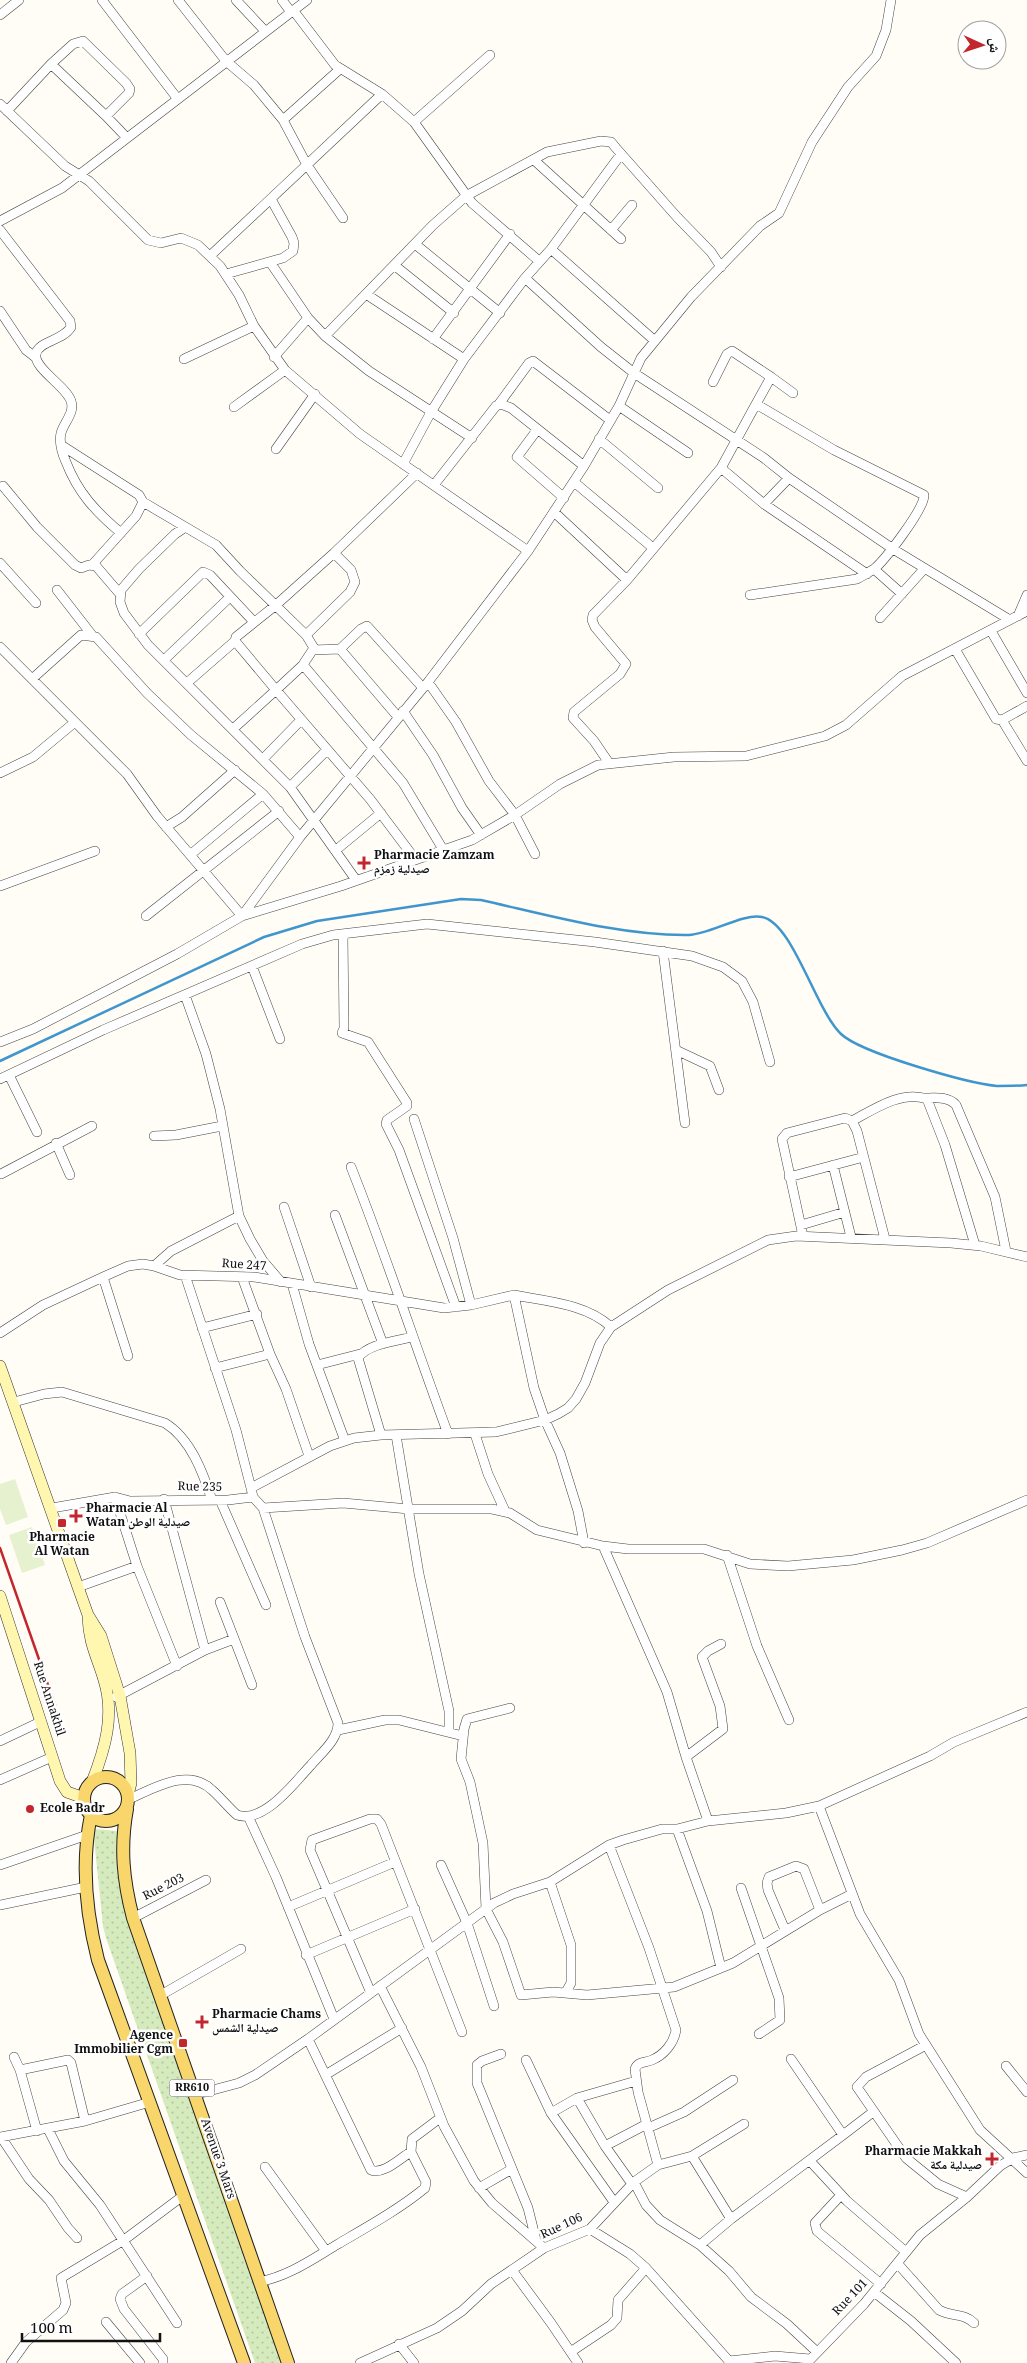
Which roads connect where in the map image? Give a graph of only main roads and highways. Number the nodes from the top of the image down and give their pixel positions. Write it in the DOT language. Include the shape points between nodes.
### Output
graph roads {
  1 [pos="0,1366"];
  2 [pos="0,1596"];
  3 [pos="114,1698"];
  4 [pos="92,1782"];
  5 [pos="84,1798"];
  6 [pos="128,1801"];
  7 [pos="90,1815"];
  8 [pos="244,2363"];
  9 [pos="288,2363"];
  1 -- 3 [label="main road, RR610" via="88,1615 101,1636"];
  2 -- 5 [label="main road, Rue Annakhil" via="64,1787 72,1795"];
  3 -- 4 [label="main road, RR610" via="105,1744"];
  3 -- 6 [label="main road, RR610" via="130,1753"];
  4 -- 5 [label="main road, RR610"];
  4 -- 6 [label="main road" via="106,1776 114,1778 126,1788"];
  5 -- 7 [label="main road"];
  6 -- 7 [label="main road" via="113,1821 101,1821"];
  6 -- 9 [label="main road, Avenue 3 Mars / RR610" via="122,1832 122,1871 133,1918"];
  7 -- 8 [label="main road" via="86,1887 88,1917 98,1960"];
}
